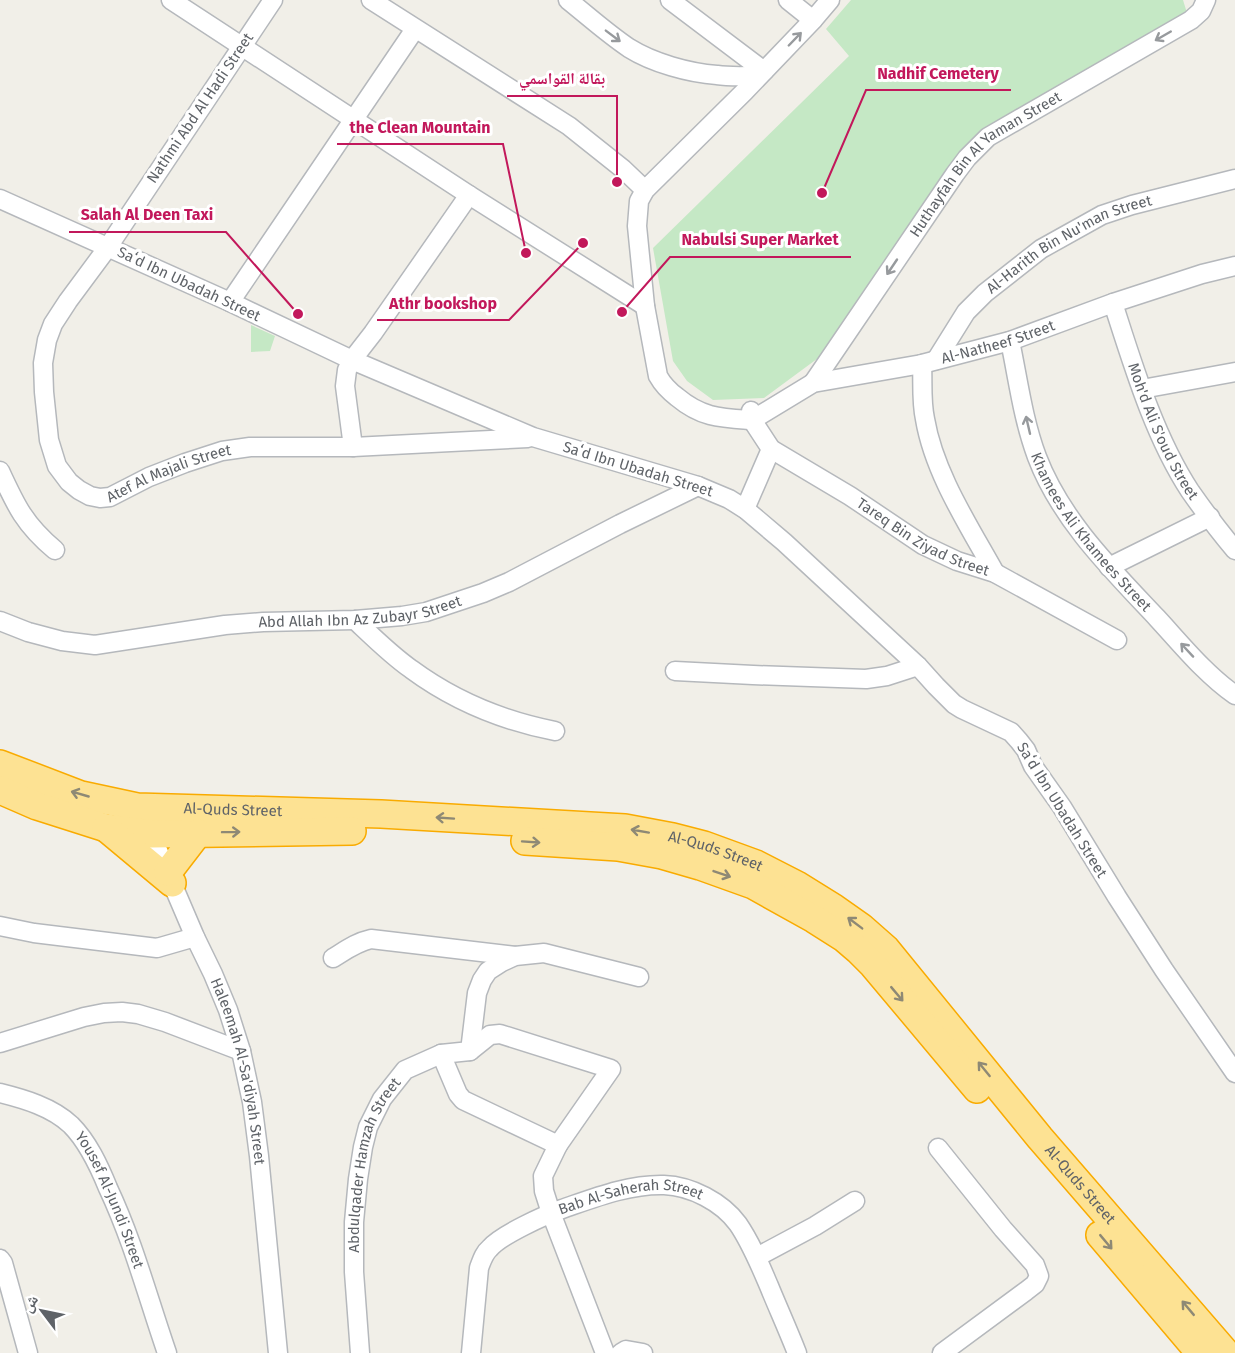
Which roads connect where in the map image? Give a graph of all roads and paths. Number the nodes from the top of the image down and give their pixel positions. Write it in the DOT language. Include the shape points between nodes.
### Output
graph roads {
  1 [pos="171,0"];
  2 [pos="273,0"];
  3 [pos="371,0"];
  4 [pos="567,0"];
  5 [pos="670,0"];
  6 [pos="788,0"];
  7 [pos="830,0"];
  8 [pos="1206,0"];
  9 [pos="813,20"];
  10 [pos="415,29"];
  11 [pos="241,46"];
  12 [pos="761,74"];
  13 [pos="354,120"];
  14 [pos="1235,179"];
  15 [pos="645,190"];
  16 [pos="469,195"];
  17 [pos="0,199"];
  18 [pos="108,247"];
  19 [pos="1235,266"];
  20 [pos="230,302"];
  21 [pos="1113,303"];
  22 [pos="645,306"];
  23 [pos="1010,341"];
  24 [pos="352,360"];
  25 [pos="929,362"];
  26 [pos="1235,372"];
  27 [pos="813,383"];
  28 [pos="1142,389"];
  29 [pos="755,415"];
  30 [pos="533,437"];
  31 [pos="353,447"];
  32 [pos="771,449"];
  33 [pos="0,471"];
  34 [pos="698,486"];
  35 [pos="745,509"];
  36 [pos="1210,517"];
  37 [pos="56,550"];
  38 [pos="1235,550"];
  39 [pos="1109,567"];
  40 [pos="995,573"];
  41 [pos="355,620"];
  42 [pos="0,621"];
  43 [pos="1117,640"];
  44 [pos="918,666"];
  45 [pos="675,670"];
  46 [pos="1232,693"];
  47 [pos="555,731"];
  48 [pos="0,764"];
  49 [pos="0,790"];
  50 [pos="137,807"];
  51 [pos="106,828"];
  52 [pos="198,833"];
  53 [pos="152,834"];
  54 [pos="170,878"];
  55 [pos="0,926"];
  56 [pos="195,937"];
  57 [pos="515,956"];
  58 [pos="333,958"];
  59 [pos="639,976"];
  60 [pos="0,1043"];
  61 [pos="241,1051"];
  62 [pos="470,1051"];
  63 [pos="441,1054"];
  64 [pos="1235,1073"];
  65 [pos="0,1092"];
  66 [pos="558,1145"];
  67 [pos="938,1148"];
  68 [pos="855,1201"];
  69 [pos="551,1213"];
  70 [pos="757,1257"];
  71 [pos="0,1259"];
  72 [pos="28,1353"];
  73 [pos="167,1353"];
  74 [pos="278,1353"];
  75 [pos="360,1353"];
  76 [pos="471,1353"];
  77 [pos="604,1353"];
  78 [pos="621,1353"];
  79 [pos="643,1353"];
  80 [pos="797,1353"];
  81 [pos="942,1353"];
  82 [pos="1200,1353"];
  83 [pos="1226,1353"];
  1 -- 11 [label="street"];
  2 -- 11 [label="street, Nathmi Abd Al Hadi Street"];
  3 -- 10 [label="street"];
  4 -- 12 [label="street, one-way" via="648,58 717,75"];
  5 -- 12 [label="street"];
  6 -- 9 [label="street"];
  7 -- 9 [label="street"];
  8 -- 27 [label="street, Huthayfah Bin Al Yaman Street, one-way" via="1191,20 979,145 955,174"];
  12 -- 9 [label="street, one-way"];
  10 -- 13 [label="street"];
  10 -- 15 [label="street" via="569,126"];
  11 -- 13 [label="street"];
  11 -- 18 [label="street, Nathmi Abd Al Hadi Street"];
  12 -- 15 [label="street"];
  13 -- 16 [label="street"];
  13 -- 20 [label="street"];
  14 -- 25 [label="street, Al-Harith Bin Nu'man Street" via="1102,215 1041,249 966,312"];
  15 -- 22 [label="street" via="637,211"];
  16 -- 22 [label="street"];
  16 -- 24 [label="street"];
  17 -- 18 [label="street, Saʻd Ibn Ubadah Street"];
  18 -- 20 [label="street, Saʻd Ibn Ubadah Street"];
  18 -- 31 [label="street, Atef Al Majali Street" via="53,324 43,363 49,440 57,466 69,482 90,496 110,497 149,477 222,451 250,447"];
  19 -- 21 [label="street, Al-Natheef Street"];
  20 -- 24 [label="street, Saʻd Ibn Ubadah Street"];
  21 -- 23 [label="street, Al-Natheef Street"];
  21 -- 28 [label="street, Moh'd Ali S'oud Street"];
  22 -- 29 [label="street" via="662,383 674,396 706,415"];
  23 -- 25 [label="street, Al-Natheef Street"];
  39 -- 23 [label="street, Khamees Ali Khamees Street, one-way" via="1072,521 1047,479 1029,433"];
  24 -- 30 [label="street, Saʻd Ibn Ubadah Street"];
  24 -- 31 [label="street" via="345,386"];
  25 -- 27 [label="street, Al-Natheef Street"];
  25 -- 40 [label="street" via="925,419 931,444 942,473"];
  26 -- 28 [label="street"];
  27 -- 29 [label="street, Al-Natheef Street"];
  28 -- 36 [label="street, Moh'd Ali S'oud Street" via="1167,448"];
  29 -- 32 [label="street, Tareq Bin Ziyad Street"];
  30 -- 31 [label="street, Atef Al Majali Street"];
  30 -- 34 [label="street, Saʻd Ibn Ubadah Street"];
  32 -- 35 [label="street"];
  32 -- 40 [label="street, Tareq Bin Ziyad Street" via="931,550"];
  33 -- 37 [label="street" via="19,511 40,538"];
  34 -- 35 [label="street, Saʻd Ibn Ubadah Street"];
  34 -- 41 [label="street, Abd Allah Ibn Az Zubayr Street" via="483,593 426,612"];
  35 -- 44 [label="street, Saʻd Ibn Ubadah Street"];
  36 -- 38 [label="street, Moh'd Ali S'oud Street"];
  36 -- 39 [label="street"];
  46 -- 39 [label="street, Khamees Ali Khamees Street, one-way"];
  40 -- 43 [label="street, Tareq Bin Ziyad Street"];
  41 -- 42 [label="street, Abd Allah Ibn Az Zubayr Street" via="225,625 95,645 62,641"];
  41 -- 47 [label="street" via="411,669 467,702"];
  44 -- 45 [label="street" via="866,679"];
  44 -- 64 [label="street, Saʻd Ibn Ubadah Street" via="962,710 1011,732 1019,741"];
  50 -- 48 [label="highway, Al-Quds Street, one-way" via="81,795"];
  49 -- 51 [label="highway, Al-Quds Street"];
  50 -- 53 [label="street, Haleemah Al-Sa'diyah Street"];
  83 -- 50 [label="highway, Al-Quds Street, one-way" via="1040,1138 886,949 834,908 756,864 704,845 625,828 381,814"];
  51 -- 53 [label="highway, Al-Quds Street"];
  51 -- 54 [label="highway"];
  52 -- 53 [label="highway, Al-Quds Street"];
  52 -- 54 [label="highway"];
  52 -- 82 [label="highway, Al-Quds Street, one-way" via="340,830 618,847 662,855 753,885 844,938 873,965"];
  53 -- 54 [label="street, Haleemah Al-Sa'diyah Street"];
  54 -- 56 [label="street, Haleemah Al-Sa'diyah Street"];
  55 -- 56 [label="street" via="157,948"];
  56 -- 61 [label="street, Haleemah Al-Sa'diyah Street" via="228,1010"];
  57 -- 58 [label="street" via="371,939"];
  57 -- 59 [label="street" via="544,953"];
  57 -- 62 [label="street" via="494,966 482,980"];
  60 -- 61 [label="street" via="84,1017 122,1012 165,1022"];
  61 -- 74 [label="street, Haleemah Al-Sa'diyah Street" via="259,1156"];
  62 -- 63 [label="street, Abdulqader Hamzah Street"];
  62 -- 66 [label="street" via="490,1035 500,1034 610,1069"];
  63 -- 66 [label="street" via="463,1100"];
  63 -- 75 [label="street, Abdulqader Hamzah Street" via="405,1070 368,1127 358,1179 353,1247"];
  65 -- 73 [label="street, Yousef Al-Jundi Street" via="58,1115 86,1144 124,1222"];
  66 -- 69 [label="street" via="543,1176"];
  67 -- 81 [label="street" via="1035,1265 1039,1276 1035,1284"];
  68 -- 70 [label="street"];
  69 -- 70 [label="street, Bab Al-Saherah Street" via="620,1190 664,1185 680,1188 702,1195 722,1208 738,1223"];
  69 -- 76 [label="street, Bab Al-Saherah Street" via="500,1239 484,1255 479,1268"];
  69 -- 77 [label="street"];
  70 -- 80 [label="street, Bab Al-Saherah Street"];
  71 -- 72 [label="street"];
  78 -- 79 [label="street"];
}
